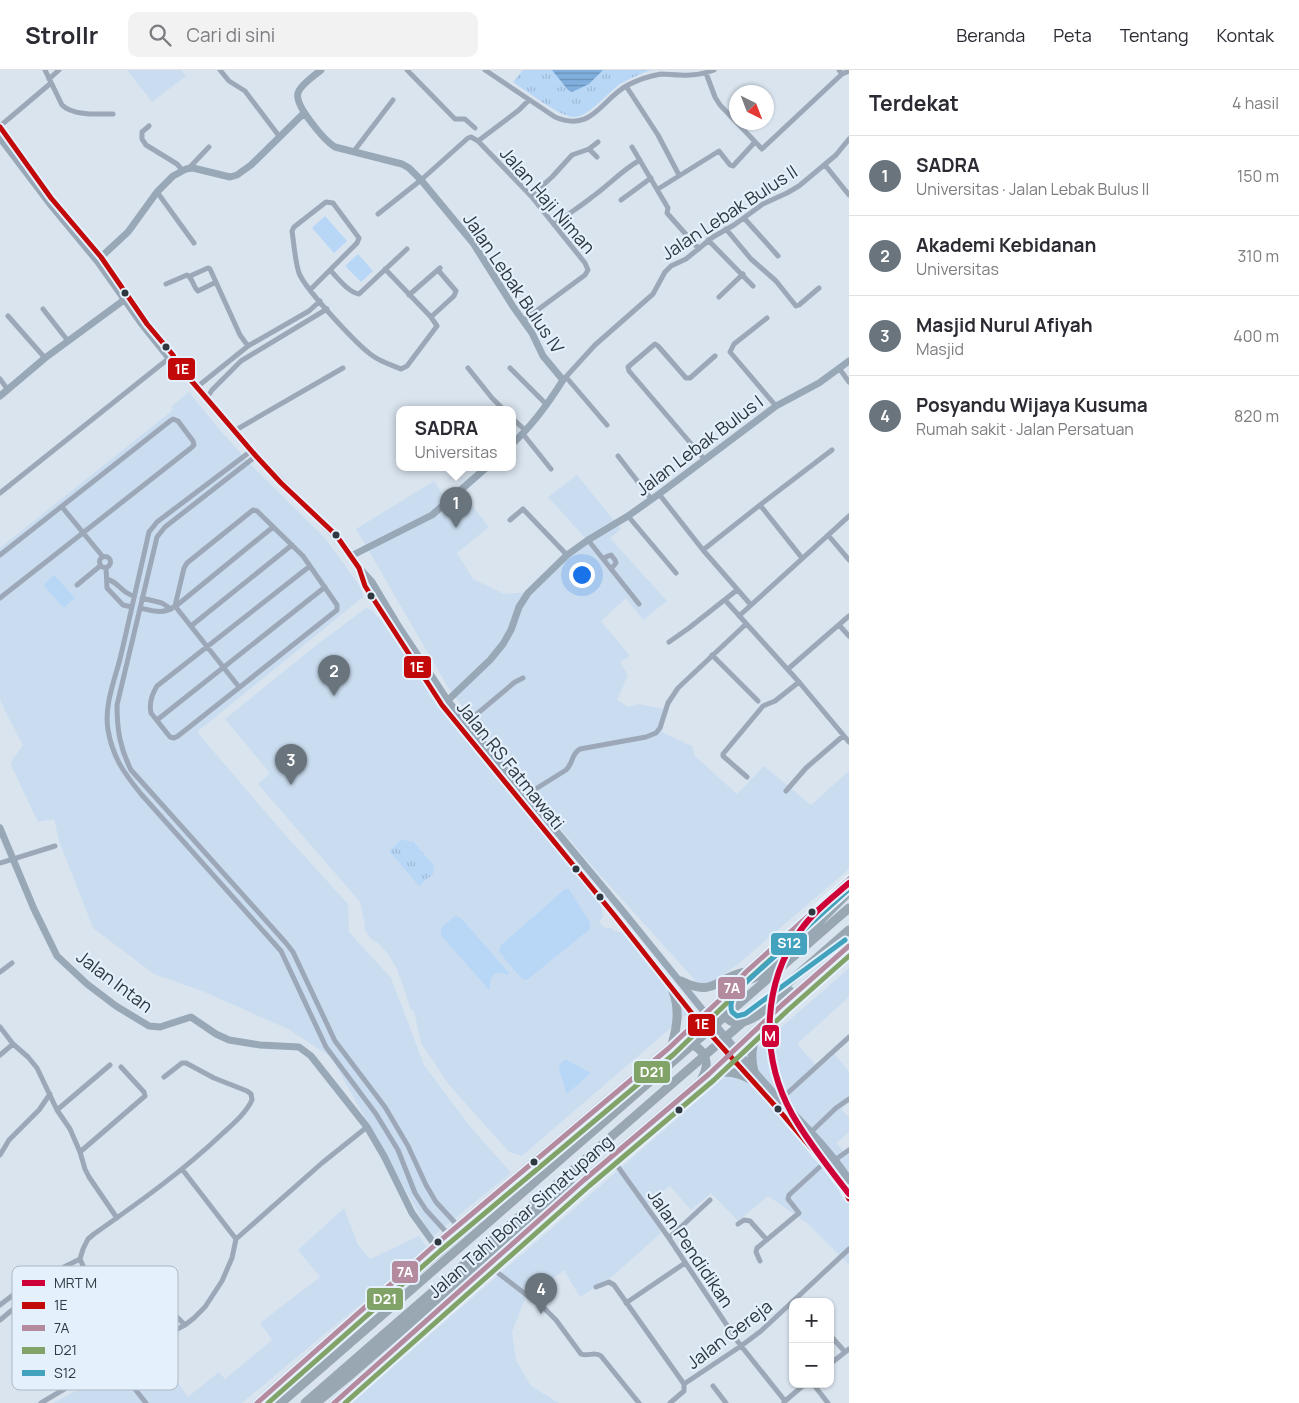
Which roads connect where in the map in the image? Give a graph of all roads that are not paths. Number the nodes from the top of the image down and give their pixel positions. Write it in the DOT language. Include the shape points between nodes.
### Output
graph roads {
  1 [pos="45,70"];
  2 [pos="59,70"];
  3 [pos="220,70"];
  4 [pos="320,70"];
  5 [pos="407,70"];
  6 [pos="486,70"];
  7 [pos="714,70"];
  8 [pos="849,71"];
  9 [pos="841,72"];
  10 [pos="706,73"];
  11 [pos="50,81"];
  12 [pos="626,86"];
  13 [pos="393,100"];
  14 [pos="529,100"];
  15 [pos="304,113"];
  16 [pos="113,114"];
  17 [pos="0,126"];
  18 [pos="149,126"];
  19 [pos="475,128"];
  20 [pos="279,136"];
  21 [pos="0,138"];
  22 [pos="849,139"];
  23 [pos="478,141"];
  24 [pos="598,142"];
  25 [pos="755,142"];
  26 [pos="209,147"];
  27 [pos="632,147"];
  28 [pos="589,149"];
  29 [pos="354,151"];
  30 [pos="597,157"];
  31 [pos="640,160"];
  32 [pos="824,165"];
  33 [pos="186,170"];
  34 [pos="679,175"];
  35 [pos="651,178"];
  36 [pos="421,180"];
  37 [pos="658,190"];
  38 [pos="157,192"];
  39 [pos="849,195"];
  40 [pos="531,196"];
  41 [pos="621,200"];
  42 [pos="378,214"];
  43 [pos="744,218"];
  44 [pos="554,225"];
  45 [pos="726,230"];
  46 [pos="708,240"];
  47 [pos="194,242"];
  48 [pos="407,249"];
  49 [pos="699,249"];
  50 [pos="778,256"];
  51 [pos="101,257"];
  52 [pos="385,269"];
  53 [pos="330,270"];
  54 [pos="742,274"];
  55 [pos="190,276"];
  56 [pos="216,282"];
  57 [pos="166,284"];
  58 [pos="753,286"];
  59 [pos="818,288"];
  60 [pos="310,290"];
  61 [pos="409,295"];
  62 [pos="719,297"];
  63 [pos="124,300"];
  64 [pos="320,301"];
  65 [pos="43,309"];
  66 [pos="327,309"];
  67 [pos="309,311"];
  68 [pos="8,316"];
  69 [pos="314,317"];
  70 [pos="431,317"];
  71 [pos="767,318"];
  72 [pos="524,320"];
  73 [pos="68,341"];
  74 [pos="248,346"];
  75 [pos="171,356"];
  76 [pos="715,356"];
  77 [pos="44,358"];
  78 [pos="849,361"];
  79 [pos="343,368"];
  80 [pos="468,368"];
  81 [pos="510,368"];
  82 [pos="839,368"];
  83 [pos="564,379"];
  84 [pos="0,380"];
  85 [pos="849,382"];
  86 [pos="197,387"];
  87 [pos="8,390"];
  88 [pos="0,396"];
  89 [pos="207,398"];
  90 [pos="547,405"];
  91 [pos="501,406"];
  92 [pos="776,406"];
  93 [pos="516,423"];
  94 [pos="607,425"];
  95 [pos="234,431"];
  96 [pos="524,433"];
  97 [pos="516,440"];
  98 [pos="832,450"];
  99 [pos="254,454"];
  100 [pos="618,456"];
  101 [pos="706,460"];
  102 [pos="551,469"];
  103 [pos="482,471"];
  104 [pos="0,493"];
  105 [pos="659,494"];
  106 [pos="652,500"];
  107 [pos="760,505"];
  108 [pos="62,507"];
  109 [pos="628,516"];
  110 [pos="849,516"];
  111 [pos="510,520"];
  112 [pos="273,526"];
  113 [pos="83,533"];
  114 [pos="828,535"];
  115 [pos="588,540"];
  116 [pos="292,546"];
  117 [pos="703,550"];
  118 [pos="0,555"];
  119 [pos="567,555"];
  120 [pos="103,556"];
  121 [pos="351,556"];
  122 [pos="802,558"];
  123 [pos="603,559"];
  124 [pos="849,560"];
  125 [pos="310,566"];
  126 [pos="103,567"];
  127 [pos="611,569"];
  128 [pos="676,573"];
  129 [pos="107,579"];
  130 [pos="77,585"];
  131 [pos="325,587"];
  132 [pos="737,590"];
  133 [pos="134,596"];
  134 [pos="0,598"];
  135 [pos="142,598"];
  136 [pos="725,600"];
  137 [pos="639,604"];
  138 [pos="751,605"];
  139 [pos="132,607"];
  140 [pos="140,608"];
  141 [pos="173,608"];
  142 [pos="739,616"];
  143 [pos="849,616"];
  144 [pos="746,624"];
  145 [pos="839,624"];
  146 [pos="191,626"];
  147 [pos="849,635"];
  148 [pos="669,642"];
  149 [pos="207,647"];
  150 [pos="712,655"];
  151 [pos="224,667"];
  152 [pos="788,669"];
  153 [pos="524,678"];
  154 [pos="799,682"];
  155 [pos="240,687"];
  156 [pos="758,701"];
  157 [pos="445,703"];
  158 [pos="157,720"];
  159 [pos="466,723"];
  160 [pos="843,736"];
  161 [pos="849,741"];
  162 [pos="747,777"];
  163 [pos="147,788"];
  164 [pos="786,791"];
  165 [pos="141,794"];
  166 [pos="526,795"];
  167 [pos="0,828"];
  168 [pos="55,846"];
  169 [pos="577,856"];
  170 [pos="14,859"];
  171 [pos="0,863"];
  172 [pos="570,863"];
  173 [pos="841,887"];
  174 [pos="848,895"];
  175 [pos="849,908"];
  176 [pos="822,919"];
  177 [pos="849,930"];
  178 [pos="779,943"];
  179 [pos="849,946"];
  180 [pos="840,954"];
  181 [pos="12,963"];
  182 [pos="0,972"];
  183 [pos="746,972"];
  184 [pos="681,981"];
  185 [pos="733,986"];
  186 [pos="674,991"];
  187 [pos="726,994"];
  188 [pos="706,1014"];
  189 [pos="766,1020"];
  190 [pos="698,1021"];
  191 [pos="0,1027"];
  192 [pos="328,1028"];
  193 [pos="319,1034"];
  194 [pos="849,1037"];
  195 [pos="13,1044"];
  196 [pos="670,1046"];
  197 [pos="732,1052"];
  198 [pos="0,1055"];
  199 [pos="110,1065"];
  200 [pos="121,1067"];
  201 [pos="709,1074"];
  202 [pos="753,1076"];
  203 [pos="164,1077"];
  204 [pos="701,1081"];
  205 [pos="50,1094"];
  206 [pos="849,1099"];
  207 [pos="780,1100"];
  208 [pos="57,1110"];
  209 [pos="367,1127"];
  210 [pos="810,1132"];
  211 [pos="849,1150"];
  212 [pos="80,1152"];
  213 [pos="0,1155"];
  214 [pos="611,1158"];
  215 [pos="835,1160"];
  216 [pos="824,1163"];
  217 [pos="182,1169"];
  218 [pos="849,1180"];
  219 [pos="511,1182"];
  220 [pos="579,1186"];
  221 [pos="849,1199"];
  222 [pos="710,1200"];
  223 [pos="117,1218"];
  224 [pos="450,1218"];
  225 [pos="738,1224"];
  226 [pos="441,1226"];
  227 [pos="458,1226"];
  228 [pos="448,1234"];
  229 [pos="668,1238"];
  230 [pos="236,1239"];
  231 [pos="767,1240"];
  232 [pos="434,1245"];
  233 [pos="849,1249"];
  234 [pos="80,1259"];
  235 [pos="760,1261"];
  236 [pos="685,1263"];
  237 [pos="66,1266"];
  238 [pos="83,1266"];
  239 [pos="489,1266"];
  240 [pos="596,1287"];
  241 [pos="12,1296"];
  242 [pos="626,1303"];
  243 [pos="0,1305"];
  244 [pos="12,1310"];
  245 [pos="178,1317"];
  246 [pos="0,1320"];
  247 [pos="186,1325"];
  248 [pos="178,1329"];
  249 [pos="834,1339"];
  250 [pos="741,1346"];
  251 [pos="847,1350"];
  252 [pos="834,1361"];
  253 [pos="684,1384"];
  254 [pos="713,1386"];
  255 [pos="800,1388"];
  256 [pos="816,1388"];
  257 [pos="63,1390"];
  258 [pos="136,1390"];
  259 [pos="784,1402"];
  260 [pos="42,1403"];
  261 [pos="146,1403"];
  262 [pos="258,1403"];
  263 [pos="270,1403"];
  264 [pos="281,1403"];
  265 [pos="305,1403"];
  266 [pos="316,1403"];
  267 [pos="334,1403"];
  268 [pos="639,1403"];
  269 [pos="670,1403"];
  270 [pos="726,1403"];
  271 [pos="828,1403"];
  1 -- 11 [label="street"];
  2 -- 11 [label="street"];
  3 -- 20 [label="street" via="228,81 245,91"];
  4 -- 15 [label="street" via="298,93"];
  5 -- 19 [label="street" via="455,119 465,119"];
  6 -- 14 [label="street"];
  7 -- 10 [label="street"];
  8 -- 9 [label="street"];
  9 -- 25 [label="street" via="764,149"];
  10 -- 12 [label="street" via="662,74"];
  10 -- 25 [label="street" via="720,105"];
  11 -- 16 [label="street" via="67,110"];
  11 -- 17 [label="street"];
  12 -- 14 [label="street" via="598,111 575,122 565,122"];
  12 -- 34 [label="street"];
  13 -- 29 [label="street"];
  14 -- 23 [label="street"];
  15 -- 20 [label="street"];
  15 -- 29 [label="street, Jalan Lebak Bulus IV" via="327,142"];
  17 -- 51 [label="street, Jalan RS Fatmawati" via="51,198"];
  18 -- 33 [label="street" via="142,132 146,145"];
  20 -- 33 [label="street" via="237,175 230,177 193,168"];
  21 -- 63 [label="street, Jalan RS Fatmawati"];
  22 -- 32 [label="street, Jalan Lebak Bulus II"];
  23 -- 36 [label="street, Jalan Haji Niman" via="468,138"];
  23 -- 40 [label="street, Jalan Haji Niman"];
  24 -- 28 [label="street"];
  25 -- 34 [label="street" via="733,166 719,151"];
  26 -- 33 [label="street"];
  27 -- 31 [label="street"];
  28 -- 30 [label="street"];
  28 -- 40 [label="street" via="572,155"];
  29 -- 36 [label="street, Jalan Lebak Bulus IV" via="402,164"];
  31 -- 35 [label="street"];
  31 -- 44 [label="street"];
  32 -- 39 [label="street"];
  32 -- 43 [label="street, Jalan Lebak Bulus II" via="799,186 763,204"];
  33 -- 38 [label="street" via="173,176"];
  34 -- 37 [label="street"];
  35 -- 37 [label="street"];
  35 -- 41 [label="street"];
  36 -- 42 [label="street"];
  36 -- 72 [label="street, Jalan Lebak Bulus IV" via="473,243"];
  37 -- 49 [label="street" via="668,208 667,213"];
  38 -- 47 [label="street"];
  38 -- 51 [label="street" via="128,232"];
  40 -- 44 [label="street, Jalan Haji Niman"];
  43 -- 45 [label="street, Jalan Lebak Bulus II"];
  43 -- 50 [label="street"];
  44 -- 72 [label="street, Jalan Haji Niman" via="588,270"];
  45 -- 46 [label="street, Jalan Lebak Bulus II"];
  45 -- 59 [label="street" via="752,260 776,280 796,306"];
  46 -- 49 [label="street, Jalan Lebak Bulus II"];
  46 -- 54 [label="street"];
  48 -- 52 [label="street"];
  49 -- 83 [label="street, Jalan Lebak Bulus II" via="668,269 653,294 595,345"];
  51 -- 75 [label="street, Jalan RS Fatmawati"];
  52 -- 53 [label="street" via="359,294"];
  52 -- 61 [label="street"];
  53 -- 60 [label="street"];
  53 -- 60 [label="street" via="359,238 333,203 326,202 292,231 299,274"];
  54 -- 58 [label="street"];
  54 -- 62 [label="street"];
  55 -- 56 [label="street" via="208,268"];
  55 -- 56 [label="street" via="198,291"];
  55 -- 57 [label="street"];
  56 -- 74 [label="street"];
  60 -- 64 [label="street"];
  61 -- 70 [label="street"];
  61 -- 70 [label="street" via="439,269 456,291"];
  63 -- 73 [label="street"];
  63 -- 75 [label="street, Jalan RS Fatmawati"];
  64 -- 66 [label="street"];
  64 -- 67 [label="street"];
  65 -- 73 [label="street"];
  66 -- 69 [label="street"];
  66 -- 70 [label="street" via="374,357 401,369 407,366 436,328"];
  67 -- 69 [label="street"];
  67 -- 74 [label="street"];
  68 -- 77 [label="street"];
  69 -- 89 [label="street" via="241,361"];
  71 -- 92 [label="street" via="734,344 730,352"];
  72 -- 83 [label="street, Jalan Lebak Bulus IV" via="543,356"];
  73 -- 77 [label="street"];
  74 -- 86 [label="street"];
  75 -- 86 [label="street, Jalan RS Fatmawati"];
  75 -- 104 [label="street"];
  76 -- 101 [label="street" via="686,378 655,344 628,367"];
  77 -- 87 [label="street"];
  78 -- 82 [label="street, Jalan Lebak Bulus I"];
  79 -- 95 [label="street"];
  80 -- 91 [label="street"];
  81 -- 90 [label="street"];
  82 -- 85 [label="street"];
  82 -- 92 [label="street, Jalan Lebak Bulus I"];
  83 -- 90 [label="street, Jalan Lebak Bulus II"];
  83 -- 94 [label="street"];
  84 -- 87 [label="street"];
  86 -- 89 [label="street, Jalan RS Fatmawati"];
  87 -- 88 [label="street"];
  89 -- 95 [label="street, Jalan RS Fatmawati"];
  90 -- 96 [label="street, Jalan Lebak Bulus II"];
  92 -- 101 [label="street, Jalan Lebak Bulus I"];
  93 -- 96 [label="street"];
  95 -- 99 [label="street, Jalan RS Fatmawati"];
  96 -- 97 [label="street, Jalan Lebak Bulus II"];
  96 -- 102 [label="street"];
  98 -- 107 [label="street"];
  99 -- 121 [label="street, Jalan RS Fatmawati" via="336,536"];
  99 -- 133 [label="street" via="157,522 149,532"];
  99 -- 135 [label="street" via="156,537"];
  100 -- 106 [label="street"];
  101 -- 105 [label="street, Jalan Lebak Bulus I"];
  103 -- 121 [label="street" via="432,515"];
  105 -- 106 [label="street, Jalan Lebak Bulus I"];
  105 -- 117 [label="street"];
  106 -- 109 [label="street, Jalan Lebak Bulus I"];
  107 -- 117 [label="street"];
  107 -- 122 [label="street"];
  108 -- 113 [label="street"];
  108 -- 113 [label="street" via="170,420 178,421 194,445"];
  108 -- 118 [label="street"];
  109 -- 115 [label="street, Jalan Lebak Bulus I"];
  109 -- 128 [label="street"];
  110 -- 114 [label="street"];
  111 -- 119 [label="street" via="523,509"];
  112 -- 116 [label="street"];
  112 -- 141 [label="street"];
  112 -- 141 [label="street" via="253,510 187,563"];
  113 -- 120 [label="street"];
  113 -- 134 [label="street"];
  114 -- 122 [label="street"];
  114 -- 124 [label="street"];
  115 -- 119 [label="street, Jalan Lebak Bulus I"];
  115 -- 123 [label="street"];
  116 -- 125 [label="street"];
  116 -- 146 [label="street"];
  117 -- 132 [label="street"];
  119 -- 157 [label="street, Jalan Lebak Bulus I" via="528,593 511,630 490,660"];
  120 -- 126 [label="street" via="99,560"];
  120 -- 126 [label="street" via="110,560 109,566"];
  121 -- 157 [label="street, Jalan RS Fatmawati" via="372,582 390,619"];
  122 -- 138 [label="street"];
  123 -- 127 [label="street"];
  123 -- 127 [label="street" via="611,555 615,560"];
  125 -- 131 [label="street"];
  125 -- 149 [label="street"];
  126 -- 129 [label="street"];
  126 -- 130 [label="street"];
  127 -- 137 [label="street"];
  129 -- 133 [label="street" via="114,581 127,595"];
  129 -- 139 [label="street" via="107,588 123,605"];
  131 -- 151 [label="street"];
  131 -- 155 [label="street" via="337,610"];
  132 -- 136 [label="street"];
  132 -- 138 [label="street"];
  133 -- 139 [label="street"];
  135 -- 140 [label="street"];
  135 -- 141 [label="street"];
  136 -- 142 [label="street"];
  136 -- 148 [label="street"];
  138 -- 142 [label="street"];
  139 -- 165 [label="street" via="108,706 108,729 122,771"];
  140 -- 141 [label="street" via="160,613"];
  140 -- 163 [label="street" via="117,705 117,728 123,754 131,770"];
  141 -- 146 [label="street"];
  142 -- 144 [label="street"];
  143 -- 145 [label="street"];
  144 -- 150 [label="street"];
  144 -- 152 [label="street"];
  145 -- 147 [label="street"];
  145 -- 152 [label="street"];
  146 -- 149 [label="street"];
  149 -- 151 [label="street"];
  149 -- 158 [label="street" via="157,686 150,708"];
  150 -- 156 [label="street"];
  150 -- 166 [label="street" via="678,688 668,702 656,733 580,749 570,767"];
  151 -- 155 [label="street"];
  151 -- 158 [label="street"];
  152 -- 154 [label="street"];
  153 -- 159 [label="street"];
  154 -- 160 [label="street"];
  154 -- 162 [label="street" via="763,706 723,756"];
  155 -- 158 [label="street" via="174,738"];
  157 -- 159 [label="street, Jalan RS Fatmawati"];
  157 -- 172 [label="street, Jalan RS Fatmawati"];
  159 -- 166 [label="street, Jalan RS Fatmawati"];
  160 -- 161 [label="street"];
  160 -- 164 [label="street" via="806,768"];
  163 -- 165 [label="street"];
  163 -- 192 [label="street" via="286,942"];
  165 -- 193 [label="street" via="281,951"];
  166 -- 169 [label="street, Jalan RS Fatmawati"];
  167 -- 170 [label="street, Jalan Intan"];
  168 -- 170 [label="street"];
  169 -- 172 [label="street"];
  169 -- 184 [label="street, Jalan RS Fatmawati"];
  170 -- 171 [label="street"];
  170 -- 209 [label="street, Jalan Intan" via="57,956 116,1006 149,1026 160,1027 191,1017 229,1040 300,1047 311,1056"];
  172 -- 186 [label="street, Jalan RS Fatmawati"];
  173 -- 178 [label="highway"];
  174 -- 176 [label="highway"];
  175 -- 264 [label="highway, bridge"];
  176 -- 178 [label="highway"];
  176 -- 185 [label="highway" via="770,968"];
  177 -- 265 [label="highway, bridge"];
  178 -- 183 [label="highway"];
  179 -- 180 [label="highway"];
  180 -- 187 [label="highway" via="746,1022 734,1023 725,1016"];
  180 -- 189 [label="highway, Jalan Tahi Bonar Simatupang"];
  181 -- 182 [label="street"];
  183 -- 184 [label="highway" via="705,988"];
  183 -- 185 [label="highway, Jalan Tahi Bonar Simatupang"];
  184 -- 188 [label="street, Jalan RS Fatmawati"];
  185 -- 187 [label="highway, Jalan Tahi Bonar Simatupang"];
  186 -- 190 [label="street, Jalan RS Fatmawati"];
  186 -- 196 [label="highway" via="678,1012"];
  187 -- 188 [label="highway, Jalan Tahi Bonar Simatupang"];
  188 -- 190 [label="highway, Jalan Tahi Bonar Simatupang"];
  188 -- 197 [label="main road, Jalan RS Fatmawati"];
  189 -- 197 [label="highway, Jalan Tahi Bonar Simatupang"];
  189 -- 202 [label="highway" via="753,1042"];
  190 -- 196 [label="highway, Jalan Tahi Bonar Simatupang"];
  190 -- 197 [label="main road, Jalan RS Fatmawati"];
  191 -- 195 [label="street"];
  192 -- 193 [label="street"];
  192 -- 224 [label="street" via="385,1107 426,1185"];
  193 -- 226 [label="street" via="376,1114 398,1150 415,1193"];
  194 -- 207 [label="street"];
  195 -- 198 [label="street"];
  195 -- 205 [label="street" via="34,1063"];
  196 -- 204 [label="highway" via="687,1043 703,1053 706,1071"];
  196 -- 219 [label="highway, Jalan Tahi Bonar Simatupang"];
  197 -- 201 [label="highway, Jalan Tahi Bonar Simatupang"];
  197 -- 202 [label="main road, Jalan RS Fatmawati"];
  199 -- 208 [label="street"];
  200 -- 212 [label="street" via="145,1096"];
  201 -- 202 [label="highway" via="720,1071"];
  201 -- 204 [label="highway, Jalan Tahi Bonar Simatupang"];
  202 -- 207 [label="main road, Jalan RS Fatmawati"];
  202 -- 216 [label="main road, Jalan RS Fatmawati"];
  203 -- 217 [label="street" via="186,1063 252,1096 235,1122"];
  204 -- 214 [label="highway, Jalan Tahi Bonar Simatupang"];
  205 -- 208 [label="street"];
  205 -- 213 [label="street" via="9,1140"];
  206 -- 210 [label="street"];
  207 -- 210 [label="main road, Jalan RS Fatmawati"];
  208 -- 212 [label="street"];
  209 -- 230 [label="street"];
  209 -- 232 [label="street, Jalan Intan" via="412,1213"];
  210 -- 215 [label="main road, Jalan RS Fatmawati"];
  211 -- 215 [label="street"];
  212 -- 223 [label="street" via="89,1177"];
  214 -- 220 [label="highway, Jalan Tahi Bonar Simatupang"];
  214 -- 229 [label="street, Jalan Pendidikan"];
  215 -- 218 [label="main road, Jalan RS Fatmawati"];
  216 -- 221 [label="main road, Jalan RS Fatmawati"];
  216 -- 231 [label="street" via="788,1196 798,1214"];
  217 -- 223 [label="street"];
  217 -- 230 [label="street"];
  219 -- 227 [label="highway, Jalan Tahi Bonar Simatupang"];
  219 -- 263 [label="highway" via="491,1207"];
  220 -- 239 [label="highway, Jalan Tahi Bonar Simatupang"];
  220 -- 266 [label="highway" via="560,1193"];
  222 -- 229 [label="street"];
  223 -- 234 [label="street" via="88,1239"];
  224 -- 226 [label="street"];
  224 -- 227 [label="street"];
  225 -- 231 [label="street" via="750,1221"];
  226 -- 228 [label="street"];
  227 -- 228 [label="highway, Jalan Tahi Bonar Simatupang"];
  228 -- 232 [label="highway, Jalan Tahi Bonar Simatupang"];
  229 -- 236 [label="street, Jalan Pendidikan"];
  230 -- 247 [label="street" via="220,1286 206,1307"];
  231 -- 235 [label="street" via="759,1245 756,1252"];
  232 -- 262 [label="highway, Jalan Tahi Bonar Simatupang"];
  233 -- 250 [label="street, Jalan Gereja"];
  234 -- 237 [label="street"];
  234 -- 238 [label="street"];
  236 -- 242 [label="street"];
  236 -- 250 [label="street, Jalan Pendidikan"];
  239 -- 267 [label="highway, Jalan Tahi Bonar Simatupang"];
  239 -- 268 [label="street" via="546,1310 581,1354 601,1356"];
  240 -- 242 [label="street, Jalan Gereja" via="612,1283"];
  241 -- 243 [label="street"];
  242 -- 253 [label="street, Jalan Gereja"];
  244 -- 246 [label="street"];
  245 -- 247 [label="street"];
  247 -- 248 [label="street"];
  249 -- 251 [label="street"];
  250 -- 253 [label="street, Jalan Gereja"];
  250 -- 259 [label="street, Jalan Pendidikan"];
  251 -- 252 [label="street"];
  253 -- 269 [label="street" via="684,1391"];
  254 -- 270 [label="street"];
  255 -- 259 [label="street"];
  256 -- 271 [label="street"];
  257 -- 260 [label="street"];
  258 -- 261 [label="street"];
}
